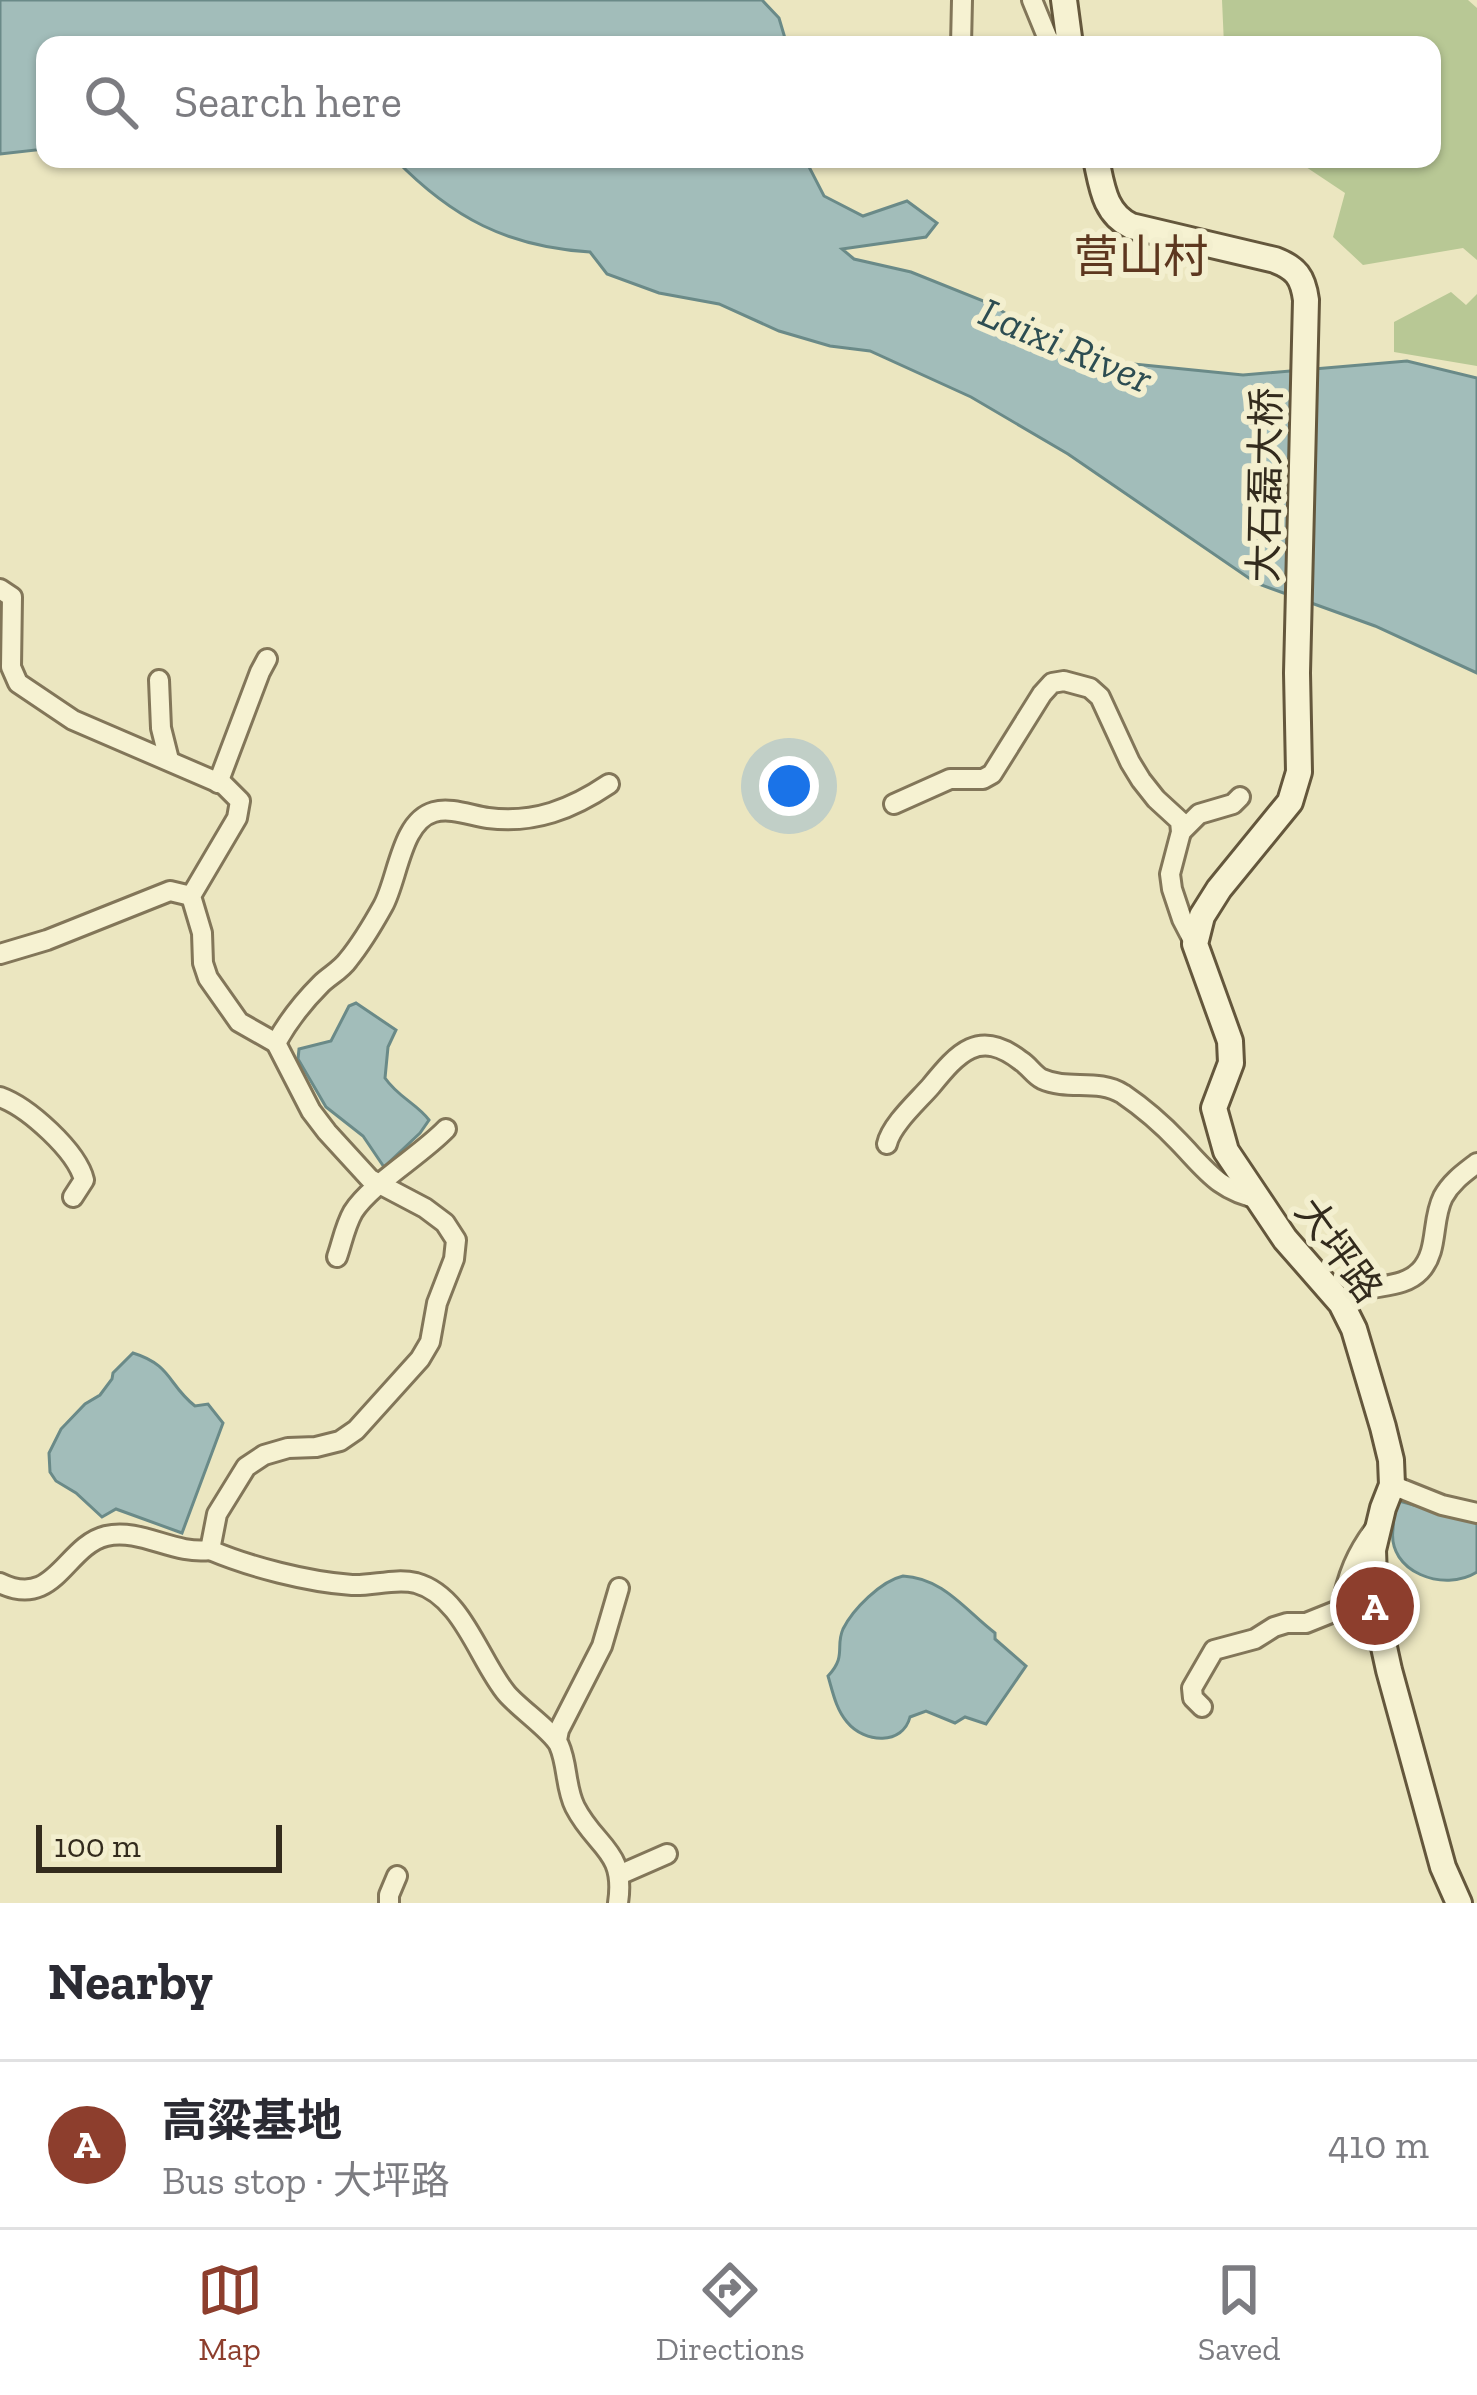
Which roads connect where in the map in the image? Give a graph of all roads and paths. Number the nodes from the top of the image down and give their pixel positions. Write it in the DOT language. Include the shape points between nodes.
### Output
graph roads {
  1 [pos="962,0"];
  2 [pos="1032,0"];
  3 [pos="1064,0"];
  4 [pos="961,36"];
  5 [pos="1047,36"];
  6 [pos="1069,36"];
  7 [pos="1098,168"];
  8 [pos="0,590"];
  9 [pos="268,659"];
  10 [pos="159,680"];
  11 [pos="170,760"];
  12 [pos="218,783"];
  13 [pos="609,784"];
  14 [pos="1240,797"];
  15 [pos="894,804"];
  16 [pos="1181,832"];
  17 [pos="190,896"];
  18 [pos="1195,944"];
  19 [pos="0,954"];
  20 [pos="277,1043"];
  21 [pos="0,1097"];
  22 [pos="446,1129"];
  23 [pos="887,1144"];
  24 [pos="1477,1163"];
  25 [pos="381,1184"];
  26 [pos="73,1197"];
  27 [pos="1260,1199"];
  28 [pos="337,1258"];
  29 [pos="1341,1303"];
  30 [pos="1392,1485"];
  31 [pos="1477,1513"];
  32 [pos="1379,1523"];
  33 [pos="210,1550"];
  34 [pos="0,1583"];
  35 [pos="620,1588"];
  36 [pos="1341,1609"];
  37 [pos="1384,1647"];
  38 [pos="1202,1707"];
  39 [pos="557,1740"];
  40 [pos="667,1854"];
  41 [pos="620,1875"];
  42 [pos="397,1876"];
  43 [pos="389,1903"];
  44 [pos="618,1903"];
  45 [pos="1459,1903"];
  1 -- 4 [label="street"];
  2 -- 5 [label="street"];
  3 -- 6 [label="main road"];
  7 -- 18 [label="main road, 大石磊大桥" via="1118,220 1275,260 1304,282 1299,772 1290,802 1202,916"];
  8 -- 11 [label="street" via="12,596 18,683 73,720"];
  9 -- 12 [label="street"];
  10 -- 11 [label="street"];
  11 -- 12 [label="street"];
  12 -- 17 [label="street" via="240,801 237,818"];
  13 -- 20 [label="street" via="536,818 432,812 420,820 368,931"];
  14 -- 16 [label="street" via="1199,814"];
  15 -- 16 [label="street" via="950,779 992,774 1042,694 1064,682 1100,697 1130,762"];
  16 -- 18 [label="street" via="1170,874"];
  17 -- 19 [label="street" via="170,891"];
  17 -- 20 [label="street" via="208,977 238,1022"];
  18 -- 27 [label="main road, 大坪路" via="1230,1041 1231,1063 1214,1108 1226,1150"];
  20 -- 25 [label="street" via="319,1121"];
  21 -- 26 [label="street" via="44,1127 82,1169"];
  22 -- 25 [label="street"];
  23 -- 27 [label="street" via="957,1055 988,1045 1042,1079 1122,1093 1211,1177"];
  24 -- 29 [label="street" via="1446,1191 1417,1274"];
  25 -- 28 [label="street" via="355,1209"];
  25 -- 33 [label="street" via="445,1222 456,1240 430,1342 356,1430 340,1441 265,1455 247,1468 217,1514"];
  27 -- 29 [label="main road, 大坪路"];
  29 -- 30 [label="main road, 大坪路" via="1372,1389"];
  30 -- 31 [label="street"];
  30 -- 32 [label="main road, 大坪路"];
  32 -- 36 [label="street" via="1355,1555"];
  32 -- 37 [label="main road, 大坪路" via="1373,1580"];
  33 -- 34 [label="street" via="107,1536 41,1586"];
  33 -- 39 [label="street" via="345,1585 418,1583 455,1612 514,1703"];
  35 -- 39 [label="street"];
  36 -- 37 [label="street"];
  36 -- 38 [label="street" via="1214,1649 1192,1688"];
  37 -- 45 [label="main road, 大坪路"];
  39 -- 41 [label="street" via="577,1810"];
  40 -- 41 [label="street"];
  41 -- 44 [label="street"];
  42 -- 43 [label="street"];
}
